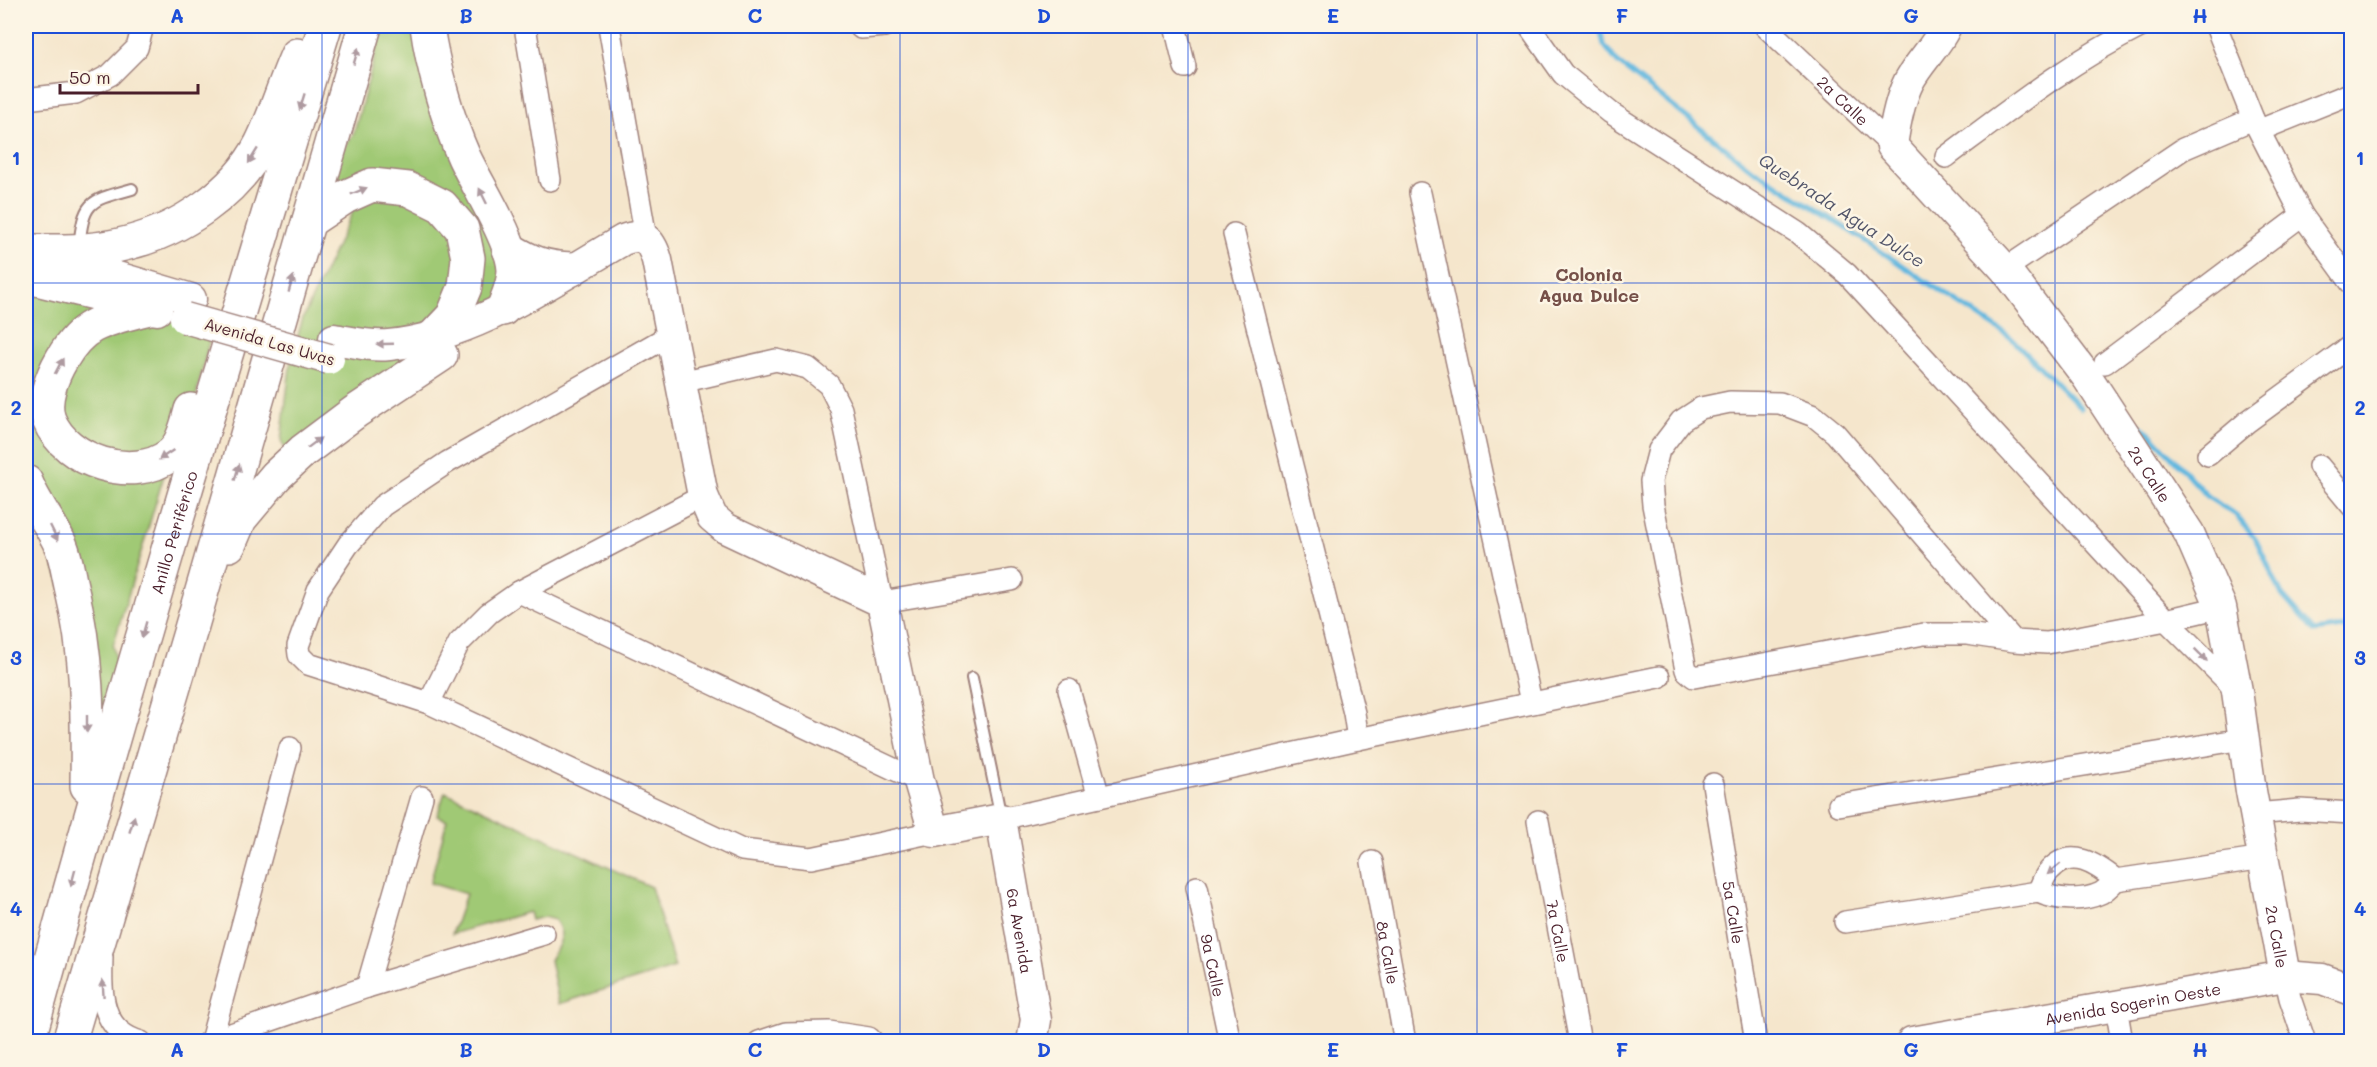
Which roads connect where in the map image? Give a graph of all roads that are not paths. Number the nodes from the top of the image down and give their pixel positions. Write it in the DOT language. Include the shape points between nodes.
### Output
graph roads {
  1 [pos="143,26"];
  2 [pos="310,26"];
  3 [pos="325,26"];
  4 [pos="365,26"];
  5 [pos="427,26"];
  6 [pos="525,26"];
  7 [pos="609,26"];
  8 [pos="859,26"];
  9 [pos="884,26"];
  10 [pos="1175,26"];
  11 [pos="1529,26"];
  12 [pos="1765,26"];
  13 [pos="1946,26"];
  14 [pos="2142,26"];
  15 [pos="2216,26"];
  16 [pos="1185,67"];
  17 [pos="2352,93"];
  18 [pos="26,97"];
  19 [pos="2257,124"];
  20 [pos="1893,146"];
  21 [pos="1946,157"];
  22 [pos="550,180"];
  23 [pos="132,189"];
  24 [pos="1420,193"];
  25 [pos="2302,215"];
  26 [pos="309,221"];
  27 [pos="1234,234"];
  28 [pos="646,238"];
  29 [pos="509,249"];
  30 [pos="79,251"];
  31 [pos="26,261"];
  32 [pos="572,269"];
  33 [pos="2005,269"];
  34 [pos="2352,284"];
  35 [pos="176,305"];
  36 [pos="503,309"];
  37 [pos="672,334"];
  38 [pos="438,345"];
  39 [pos="2352,345"];
  40 [pos="226,352"];
  41 [pos="2105,363"];
  42 [pos="681,382"];
  43 [pos="2208,455"];
  44 [pos="2319,466"];
  45 [pos="26,482"];
  46 [pos="703,496"];
  47 [pos="2352,506"];
  48 [pos="1011,580"];
  49 [pos="519,592"];
  50 [pos="882,602"];
  51 [pos="2221,607"];
  52 [pos="2166,620"];
  53 [pos="191,628"];
  54 [pos="2014,641"];
  55 [pos="1659,677"];
  56 [pos="972,678"];
  57 [pos="1069,690"];
  58 [pos="2236,691"];
  59 [pos="1531,702"];
  60 [pos="429,703"];
  61 [pos="1358,739"];
  62 [pos="2243,740"];
  63 [pos="290,748"];
  64 [pos="919,781"];
  65 [pos="1713,784"];
  66 [pos="422,797"];
  67 [pos="1098,797"];
  68 [pos="1839,805"];
  69 [pos="2352,813"];
  70 [pos="2255,814"];
  71 [pos="1001,819"];
  72 [pos="1538,821"];
  73 [pos="86,829"];
  74 [pos="934,832"];
  75 [pos="2264,858"];
  76 [pos="1372,862"];
  77 [pos="2116,880"];
  78 [pos="1197,887"];
  79 [pos="2038,892"];
  80 [pos="103,920"];
  81 [pos="1845,922"];
  82 [pos="544,934"];
  83 [pos="2285,976"];
  84 [pos="367,987"];
  85 [pos="2352,990"];
  86 [pos="2116,1006"];
  87 [pos="109,1018"];
  88 [pos="1948,1038"];
  89 [pos="28,1041"];
  90 [pos="69,1041"];
  91 [pos="104,1041"];
  92 [pos="141,1041"];
  93 [pos="209,1041"];
  94 [pos="759,1041"];
  95 [pos="873,1041"];
  96 [pos="1032,1041"];
  97 [pos="1230,1041"];
  98 [pos="1405,1041"];
  99 [pos="1580,1041"];
  100 [pos="1756,1041"];
  101 [pos="1912,1041"];
  102 [pos="2122,1041"];
  103 [pos="2305,1041"];
  1 -- 18 [label="street" via="137,48 110,75 76,93"];
  2 -- 30 [label="highway, one-way" via="261,144 245,169 216,198 157,233 128,244"];
  3 -- 40 [label="highway, Anillo Periférico, one-way"];
  26 -- 4 [label="highway, one-way"];
  29 -- 5 [label="highway, one-way" via="452,127"];
  6 -- 22 [label="street"];
  7 -- 28 [label="street"];
  8 -- 9 [label="street"];
  10 -- 16 [label="street"];
  11 -- 52 [label="street" via="1563,74 1611,113 1798,233 1847,274"];
  12 -- 20 [label="street, 2a Calle"];
  13 -- 20 [label="street" via="1909,81 1897,116"];
  14 -- 21 [label="street" via="2116,38 2042,86"];
  15 -- 19 [label="street"];
  17 -- 19 [label="street"];
  19 -- 25 [label="street"];
  19 -- 33 [label="street" via="2184,149"];
  20 -- 33 [label="street, 2a Calle"];
  23 -- 30 [label="lane" via="96,199 85,211"];
  24 -- 59 [label="street"];
  25 -- 34 [label="street"];
  25 -- 41 [label="street"];
  26 -- 38 [label="highway, one-way" via="372,185 408,189 442,206 462,229 468,258 465,287"];
  53 -- 26 [label="highway, one-way"];
  27 -- 61 [label="street"];
  28 -- 32 [label="street, Avenida Las Uvas" via="635,235 623,240"];
  28 -- 37 [label="street" via="654,247"];
  29 -- 32 [label="highway" via="530,262"];
  29 -- 36 [label="highway" via="514,269"];
  30 -- 31 [label="highway"];
  31 -- 35 [label="street, Avenida Las Uvas"];
  32 -- 36 [label="street, Avenida Las Uvas"];
  33 -- 51 [label="street, 2a Calle" via="2087,377 2190,533"];
  35 -- 38 [label="street, Avenida Las Uvas, bridge" via="332,349 358,364 398,365"];
  40 -- 35 [label="highway, one-way" via="196,396 182,438 171,454 144,466 119,468 84,457 63,441 49,419 47,397 55,371 70,346 91,327 113,318"];
  36 -- 38 [label="street, Avenida Las Uvas" via="462,328"];
  37 -- 42 [label="street"];
  37 -- 60 [label="street" via="448,462 382,506 348,545 318,590 298,645 299,655 308,664"];
  53 -- 38 [label="highway, one-way" via="209,596 240,519 276,476"];
  39 -- 43 [label="street"];
  40 -- 73 [label="highway, Anillo Periférico, one-way"];
  42 -- 46 [label="street"];
  42 -- 50 [label="street" via="776,360 808,369 829,385 841,409"];
  44 -- 47 [label="street"];
  45 -- 73 [label="highway, one-way" via="62,548 78,616 87,701"];
  46 -- 49 [label="street"];
  46 -- 50 [label="street" via="712,517 725,528"];
  48 -- 50 [label="street"];
  49 -- 60 [label="street" via="489,613 459,643"];
  49 -- 64 [label="street"];
  50 -- 64 [label="street"];
  51 -- 52 [label="street"];
  51 -- 58 [label="street, 2a Calle"];
  52 -- 54 [label="street" via="2047,643"];
  52 -- 58 [label="street, one-way"];
  80 -- 53 [label="highway, one-way"];
  54 -- 54 [label="street" via="1835,434 1814,416 1780,403 1730,402 1701,408 1681,421 1659,450 1652,481 1653,505 1686,670 1695,677 1924,634 1967,634"];
  55 -- 59 [label="street"];
  56 -- 71 [label="lane"];
  57 -- 67 [label="street"];
  58 -- 62 [label="street, 2a Calle"];
  59 -- 61 [label="street"];
  60 -- 74 [label="street" via="742,850 811,858"];
  61 -- 67 [label="street"];
  62 -- 68 [label="street"];
  62 -- 70 [label="street, 2a Calle"];
  63 -- 93 [label="street"];
  64 -- 74 [label="street"];
  65 -- 100 [label="street, 5a Calle"];
  66 -- 84 [label="street"];
  67 -- 71 [label="street"];
  69 -- 70 [label="street" via="2300,810"];
  70 -- 75 [label="street, 2a Calle"];
  71 -- 74 [label="street"];
  71 -- 96 [label="street, 6a Avenida" via="1036,1020"];
  72 -- 99 [label="street, 7a Calle"];
  73 -- 89 [label="highway, Anillo Periférico, one-way"];
  75 -- 77 [label="street"];
  75 -- 83 [label="street, 2a Calle"];
  76 -- 98 [label="street, 8a Calle"];
  77 -- 79 [label="street" via="2102,893 2083,898 2053,898"];
  77 -- 79 [label="street, one-way" via="2096,864 2076,858 2048,871"];
  78 -- 97 [label="street, 9a Calle"];
  79 -- 81 [label="street"];
  87 -- 80 [label="street, one-way" via="104,998"];
  80 -- 90 [label="highway"];
  82 -- 84 [label="street"];
  83 -- 85 [label="street, Avenida Sogerin Oeste" via="2322,979"];
  83 -- 86 [label="street, Avenida Sogerin Oeste"];
  83 -- 103 [label="street, 2a Calle"];
  84 -- 93 [label="street"];
  86 -- 88 [label="street, Avenida Sogerin Oeste"];
  86 -- 102 [label="street"];
  87 -- 91 [label="street"];
  87 -- 92 [label="street" via="118,1032"];
  88 -- 101 [label="street, Avenida Sogerin Oeste"];
  94 -- 95 [label="street" via="786,1033 829,1032"];
}
